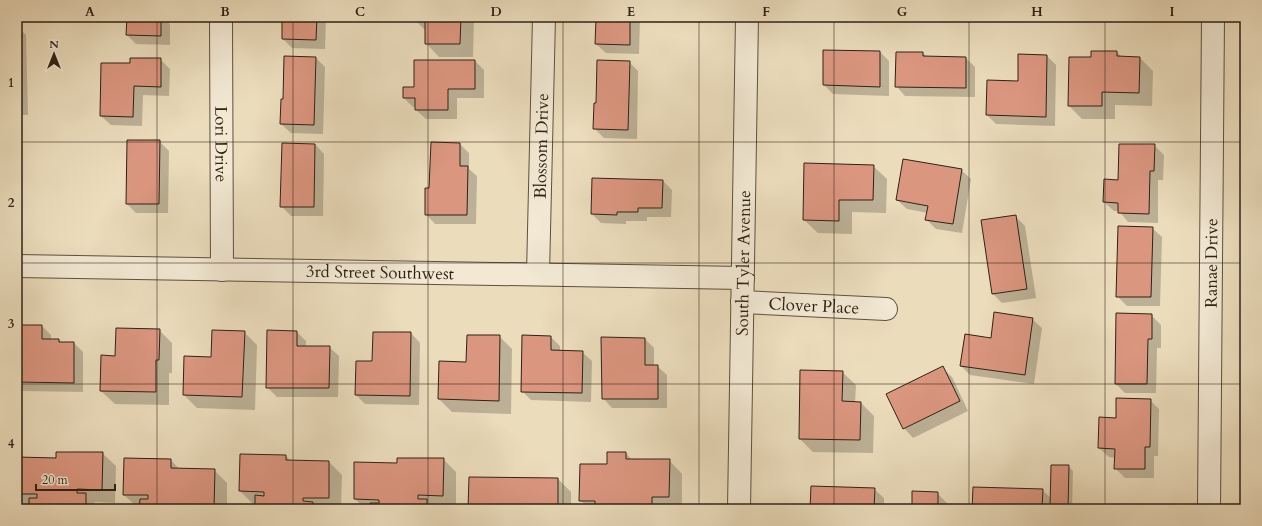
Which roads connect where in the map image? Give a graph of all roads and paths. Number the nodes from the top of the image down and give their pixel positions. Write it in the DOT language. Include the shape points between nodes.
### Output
graph roads {
  1 [pos="221,17"];
  2 [pos="544,17"];
  3 [pos="747,17"];
  4 [pos="1213,17"];
  5 [pos="17,266"];
  6 [pos="222,270"];
  7 [pos="538,274"];
  8 [pos="743,278"];
  9 [pos="742,302"];
  10 [pos="886,309"];
  11 [pos="739,509"];
  12 [pos="1209,509"];
  1 -- 6 [label="street, Lori Drive"];
  2 -- 7 [label="street, Blossom Drive"];
  3 -- 8 [label="street, South Tyler Avenue"];
  4 -- 12 [label="street, Ranae Drive"];
  5 -- 6 [label="street, 3rd Street Southwest"];
  6 -- 7 [label="street, 3rd Street Southwest"];
  7 -- 8 [label="street, 3rd Street Southwest"];
  8 -- 9 [label="street, South Tyler Avenue"];
  9 -- 10 [label="street, Clover Place"];
  9 -- 11 [label="street, South Tyler Avenue"];
}
